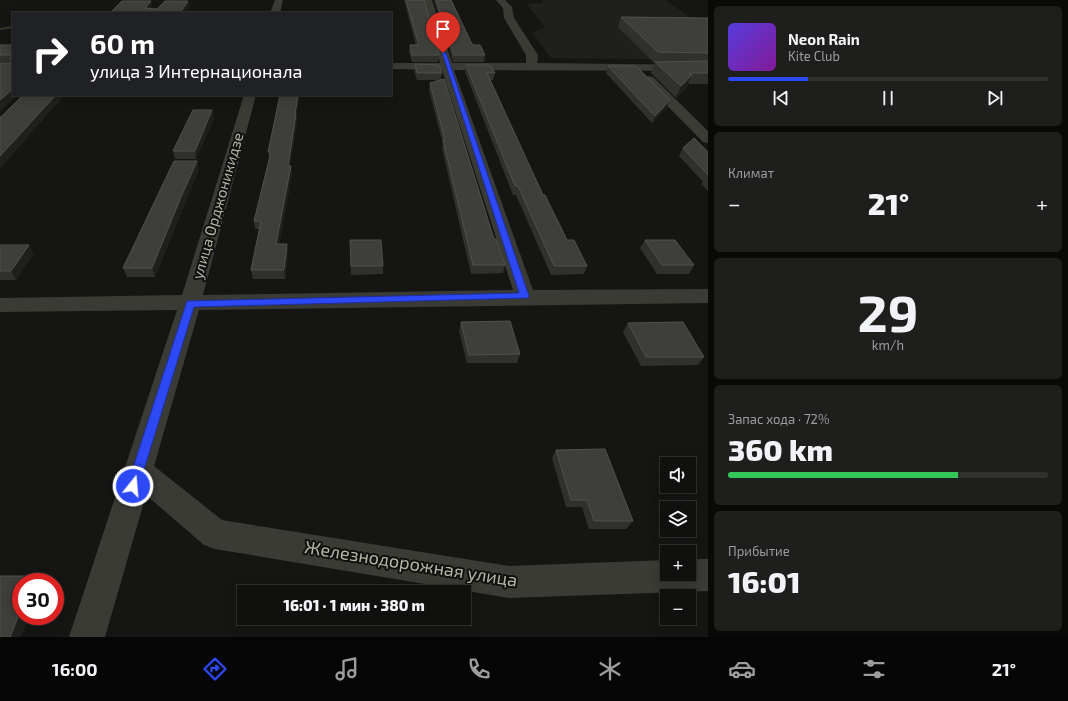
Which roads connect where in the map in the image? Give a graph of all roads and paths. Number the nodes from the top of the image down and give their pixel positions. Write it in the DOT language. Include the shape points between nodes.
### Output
graph roads {
  1 [pos="279,0"];
  2 [pos="428,0"];
  3 [pos="500,0"];
  4 [pos="275,12"];
  5 [pos="392,66"];
  6 [pos="447,66"];
  7 [pos="531,67"];
  8 [pos="708,68"];
  9 [pos="638,69"];
  10 [pos="250,96"];
  11 [pos="708,139"];
  12 [pos="525,296"];
  13 [pos="708,296"];
  14 [pos="190,304"];
  15 [pos="0,305"];
  16 [pos="138,471"];
  17 [pos="708,575"];
  18 [pos="87,637"];
  1 -- 4 [label="street"];
  2 -- 6 [label="street"];
  3 -- 7 [label="street" via="507,7 509,18 532,55"];
  5 -- 6 [label="street"];
  6 -- 7 [label="street"];
  6 -- 12 [label="street"];
  7 -- 9 [label="street"];
  8 -- 9 [label="street"];
  9 -- 11 [label="street"];
  10 -- 14 [label="street, улица Орджоникидзе"];
  12 -- 13 [label="street"];
  12 -- 14 [label="street"];
  14 -- 15 [label="street"];
  14 -- 16 [label="street, улица Орджоникидзе"];
  16 -- 17 [label="street, Железнодорожная улица" via="215,534 509,582"];
  16 -- 18 [label="street, улица Орджоникидзе"];
}
